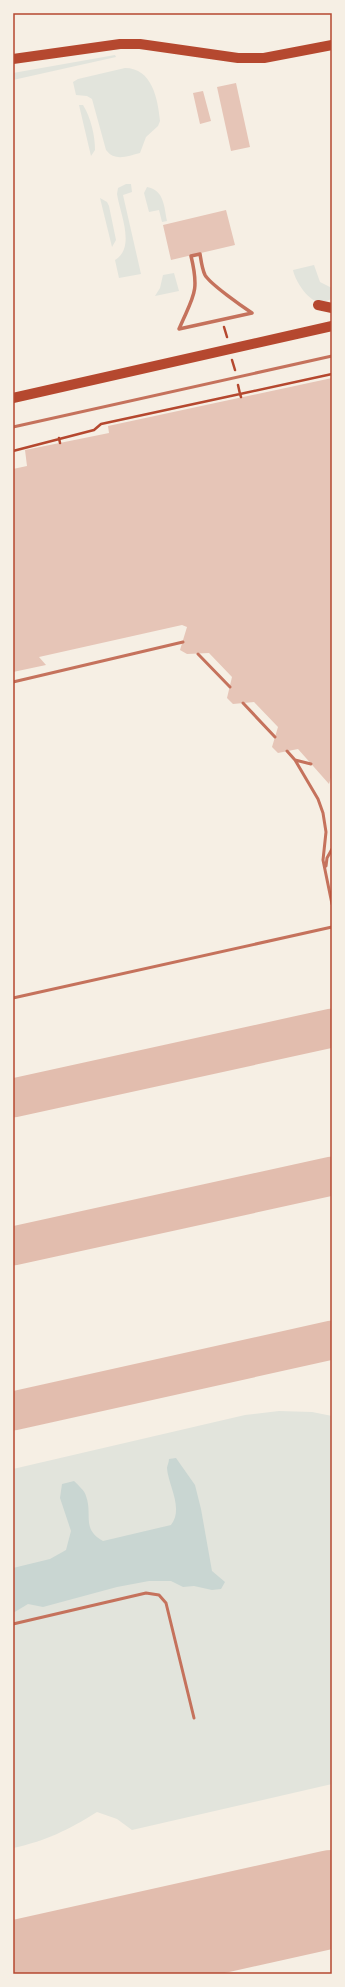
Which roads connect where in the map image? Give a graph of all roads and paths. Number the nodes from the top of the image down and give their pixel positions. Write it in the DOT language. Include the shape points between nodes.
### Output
graph roads {
  1 [pos="332,45"];
  2 [pos="13,59"];
  3 [pos="318,306"];
  4 [pos="332,308"];
  5 [pos="332,326"];
  6 [pos="179,329"];
  7 [pos="332,356"];
  8 [pos="241,397"];
  9 [pos="13,398"];
  10 [pos="13,427"];
  11 [pos="59,438"];
  12 [pos="60,443"];
  13 [pos="13,451"];
  14 [pos="182,643"];
  15 [pos="198,654"];
  16 [pos="13,682"];
  17 [pos="230,688"];
  18 [pos="242,703"];
  19 [pos="275,738"];
  20 [pos="287,751"];
  21 [pos="295,760"];
  22 [pos="310,764"];
  23 [pos="332,849"];
  24 [pos="325,872"];
  25 [pos="332,904"];
  26 [pos="332,927"];
  27 [pos="13,998"];
  28 [pos="13,1624"];
  29 [pos="194,1718"];
  1 -- 2 [label="main road" via="264,58 238,58 140,44 120,44"];
  3 -- 4 [label="main road"];
  5 -- 9 [label="main road"];
  6 -- 6 [label="street" via="252,313 211,282 205,275 200,254 191,256 197,283 191,305"];
  7 -- 10 [label="lane"];
  8 -- 11 [label="path" via="240,394 101,424 94,430"];
  11 -- 12 [label="path"];
  11 -- 13 [label="path"];
  14 -- 16 [label="lane"];
  15 -- 17 [label="lane"];
  18 -- 19 [label="lane"];
  20 -- 21 [label="lane"];
  21 -- 22 [label="lane"];
  21 -- 24 [label="lane" via="318,799 326,827 322,852"];
  23 -- 24 [label="lane" via="327,858"];
  24 -- 25 [label="lane"];
  26 -- 27 [label="lane"];
  28 -- 29 [label="lane" via="146,1593 159,1596 166,1603"];
}
